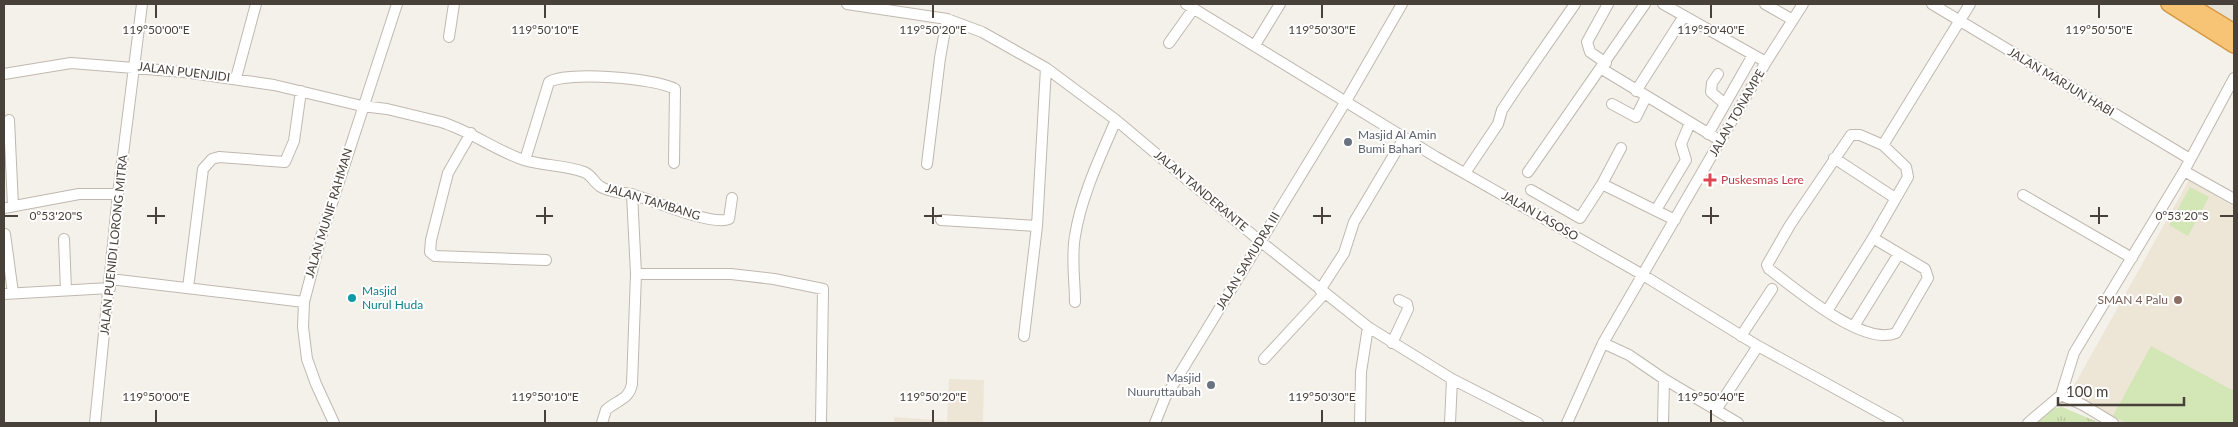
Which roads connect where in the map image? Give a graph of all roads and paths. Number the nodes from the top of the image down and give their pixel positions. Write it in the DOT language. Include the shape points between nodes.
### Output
graph roads {
  1 [pos="142,4"];
  2 [pos="256,4"];
  3 [pos="397,4"];
  4 [pos="454,4"];
  5 [pos="847,4"];
  6 [pos="1280,4"];
  7 [pos="1402,4"];
  8 [pos="1576,4"];
  9 [pos="1608,4"];
  10 [pos="1646,4"];
  11 [pos="1663,4"];
  12 [pos="1765,4"];
  13 [pos="1803,4"];
  14 [pos="1932,4"];
  15 [pos="1970,4"];
  16 [pos="2169,4"];
  17 [pos="2188,4"];
  18 [pos="1190,6"];
  19 [pos="1684,16"];
  20 [pos="947,19"];
  21 [pos="1793,20"];
  22 [pos="1959,20"];
  23 [pos="2234,32"];
  24 [pos="449,37"];
  25 [pos="1169,43"];
  26 [pos="1256,45"];
  27 [pos="2234,45"];
  28 [pos="1753,55"];
  29 [pos="1766,62"];
  30 [pos="1604,66"];
  31 [pos="135,67"];
  32 [pos="1046,68"];
  33 [pos="4,74"];
  34 [pos="1718,74"];
  35 [pos="236,78"];
  36 [pos="2234,78"];
  37 [pos="302,91"];
  38 [pos="1636,91"];
  39 [pos="1646,97"];
  40 [pos="1346,101"];
  41 [pos="1612,104"];
  42 [pos="1725,104"];
  43 [pos="362,106"];
  44 [pos="9,120"];
  45 [pos="1116,120"];
  46 [pos="1690,123"];
  47 [pos="471,133"];
  48 [pos="1708,134"];
  49 [pos="1404,138"];
  50 [pos="1721,141"];
  51 [pos="1883,145"];
  52 [pos="1621,148"];
  53 [pos="1834,158"];
  54 [pos="2190,159"];
  55 [pos="524,160"];
  56 [pos="674,163"];
  57 [pos="927,164"];
  58 [pos="2184,171"];
  59 [pos="1528,172"];
  60 [pos="1465,173"];
  61 [pos="1602,184"];
  62 [pos="1531,190"];
  63 [pos="118,194"];
  64 [pos="632,194"];
  65 [pos="2023,195"];
  66 [pos="732,198"];
  67 [pos="1895,198"];
  68 [pos="2234,199"];
  69 [pos="8,207"];
  70 [pos="1656,210"];
  71 [pos="941,220"];
  72 [pos="1675,220"];
  73 [pos="1037,226"];
  74 [pos="5,234"];
  75 [pos="64,238"];
  76 [pos="1873,238"];
  77 [pos="1260,241"];
  78 [pos="1898,255"];
  79 [pos="2132,258"];
  80 [pos="546,260"];
  81 [pos="636,274"];
  82 [pos="1642,275"];
  83 [pos="110,284"];
  84 [pos="188,288"];
  85 [pos="1772,289"];
  86 [pos="66,290"];
  87 [pos="1323,291"];
  88 [pos="8,294"];
  89 [pos="1399,300"];
  90 [pos="304,302"];
  91 [pos="1075,302"];
  92 [pos="1827,311"];
  93 [pos="1854,326"];
  94 [pos="1368,327"];
  95 [pos="1024,336"];
  96 [pos="1741,336"];
  97 [pos="1392,343"];
  98 [pos="1603,343"];
  99 [pos="1758,346"];
  100 [pos="1264,359"];
  101 [pos="1664,379"];
  102 [pos="1452,380"];
  103 [pos="2061,395"];
  104 [pos="1716,410"];
  105 [pos="1883,420"];
  106 [pos="94,423"];
  107 [pos="334,423"];
  108 [pos="602,423"];
  109 [pos="820,423"];
  110 [pos="1154,423"];
  111 [pos="1360,423"];
  112 [pos="1450,423"];
  113 [pos="1538,423"];
  114 [pos="1567,423"];
  115 [pos="1663,423"];
  116 [pos="1738,423"];
  117 [pos="1898,423"];
  118 [pos="2028,423"];
  119 [pos="2113,423"];
  1 -- 31 [label="street, JALAN PUENIDI LORONG MITRA"];
  2 -- 35 [label="street"];
  3 -- 43 [label="street, JALAN MUNIF RAHMAN"];
  4 -- 24 [label="street"];
  5 -- 20 [label="street, JALAN TANDERANTE"];
  6 -- 26 [label="street"];
  7 -- 40 [label="street, JALAN SAMUDRA III"];
  8 -- 60 [label="street" via="1502,110 1498,124"];
  9 -- 30 [label="street" via="1586,42 1590,52"];
  10 -- 30 [label="street"];
  11 -- 19 [label="street"];
  12 -- 21 [label="street"];
  13 -- 21 [label="street, JALAN TONAMPE"];
  14 -- 22 [label="street, JALAN MARJUN HABI"];
  15 -- 22 [label="street"];
  16 -- 27 [label="highway"];
  17 -- 23 [label="highway"];
  18 -- 25 [label="street"];
  18 -- 26 [label="street, JALAN LASOSO"];
  19 -- 28 [label="street"];
  19 -- 38 [label="street"];
  20 -- 32 [label="street, JALAN TANDERANTE" via="982,32"];
  20 -- 57 [label="street"];
  21 -- 29 [label="street, JALAN TONAMPE"];
  22 -- 51 [label="street"];
  22 -- 54 [label="street, JALAN MARJUN HABI"];
  26 -- 40 [label="street, JALAN LASOSO"];
  28 -- 29 [label="street"];
  28 -- 42 [label="street"];
  29 -- 50 [label="street, JALAN TONAMPE"];
  30 -- 38 [label="street"];
  30 -- 59 [label="street"];
  31 -- 33 [label="street, JALAN PUENJIDI" via="71,63"];
  31 -- 35 [label="street, JALAN PUENJIDI"];
  31 -- 63 [label="street, JALAN PUENIDI LORONG MITRA"];
  32 -- 45 [label="street, JALAN TANDERANTE"];
  32 -- 73 [label="street"];
  34 -- 42 [label="street" via="1711,92"];
  35 -- 37 [label="street, JALAN PUENJIDI"];
  36 -- 54 [label="street"];
  37 -- 43 [label="street, JALAN PUENJIDI"];
  37 -- 84 [label="street" via="294,141 285,162 219,157 212,159 203,169"];
  38 -- 39 [label="street"];
  39 -- 41 [label="street" via="1636,118"];
  39 -- 46 [label="street"];
  40 -- 49 [label="street, JALAN LASOSO"];
  40 -- 77 [label="street, JALAN SAMUDRA III"];
  42 -- 48 [label="street"];
  43 -- 47 [label="street, JALAN TAMBANG" via="420,116"];
  43 -- 90 [label="street, JALAN MUNIF RAHMAN"];
  44 -- 69 [label="street"];
  45 -- 77 [label="street, JALAN TANDERANTE"];
  45 -- 91 [label="street" via="1076,228"];
  46 -- 48 [label="street"];
  46 -- 70 [label="street" via="1681,144 1686,160"];
  47 -- 55 [label="street, JALAN TAMBANG" via="487,144"];
  47 -- 80 [label="street" via="448,174 430,252 435,256"];
  48 -- 50 [label="street"];
  49 -- 60 [label="street, JALAN LASOSO"];
  49 -- 87 [label="street" via="1354,222 1344,253"];
  50 -- 72 [label="street, JALAN TONAMPE"];
  51 -- 53 [label="street" via="1860,135 1851,135"];
  51 -- 67 [label="street" via="1908,171 1908,177"];
  52 -- 61 [label="street"];
  53 -- 67 [label="street"];
  53 -- 92 [label="street" via="1767,265"];
  54 -- 58 [label="street"];
  55 -- 56 [label="street" via="549,82 606,75 675,89"];
  55 -- 64 [label="street, JALAN TAMBANG" via="587,173 601,187"];
  58 -- 68 [label="street"];
  58 -- 79 [label="street"];
  60 -- 82 [label="street, JALAN LASOSO"];
  61 -- 62 [label="street" via="1580,218"];
  61 -- 70 [label="street"];
  63 -- 69 [label="street" via="79,194"];
  63 -- 83 [label="street, JALAN PUENIDI LORONG MITRA"];
  64 -- 66 [label="street, JALAN TAMBANG" via="720,221 729,219"];
  64 -- 81 [label="street"];
  65 -- 79 [label="street"];
  67 -- 76 [label="street"];
  70 -- 72 [label="street"];
  71 -- 73 [label="street"];
  72 -- 82 [label="street, JALAN TONAMPE"];
  73 -- 95 [label="street"];
  74 -- 88 [label="street"];
  75 -- 86 [label="street"];
  76 -- 78 [label="street"];
  76 -- 92 [label="street"];
  77 -- 87 [label="street, JALAN TANDERANTE"];
  77 -- 110 [label="street, JALAN SAMUDRA III" via="1165,398"];
  78 -- 93 [label="street"];
  78 -- 93 [label="street" via="1925,269 1928,278 1896,333 1882,336"];
  79 -- 103 [label="street" via="2074,353"];
  81 -- 108 [label="street" via="630,392 606,410"];
  81 -- 109 [label="street" via="731,274 823,289"];
  82 -- 96 [label="street, JALAN LASOSO"];
  82 -- 98 [label="street, JALAN TONAMPE"];
  83 -- 84 [label="street"];
  83 -- 86 [label="street"];
  83 -- 106 [label="street, JALAN PUENIDI LORONG MITRA"];
  84 -- 90 [label="street"];
  85 -- 96 [label="street"];
  86 -- 88 [label="street"];
  87 -- 94 [label="street, JALAN TANDERANTE"];
  87 -- 100 [label="street"];
  89 -- 97 [label="street" via="1407,304 1408,309"];
  90 -- 107 [label="street, JALAN MUNIF RAHMAN" via="307,359"];
  92 -- 93 [label="street"];
  94 -- 97 [label="street, JALAN TANDERANTE"];
  94 -- 111 [label="street" via="1361,372"];
  96 -- 99 [label="street, JALAN LASOSO"];
  97 -- 102 [label="street, JALAN TANDERANTE"];
  98 -- 101 [label="street" via="1629,355"];
  98 -- 114 [label="street, JALAN TONAMPE"];
  99 -- 104 [label="street"];
  99 -- 105 [label="street, JALAN LASOSO"];
  101 -- 104 [label="street"];
  101 -- 115 [label="street"];
  102 -- 112 [label="street"];
  102 -- 113 [label="street, JALAN TANDERANTE"];
  103 -- 118 [label="street"];
  103 -- 119 [label="street"];
  104 -- 116 [label="street"];
  105 -- 117 [label="street, JALAN LASOSO"];
}
